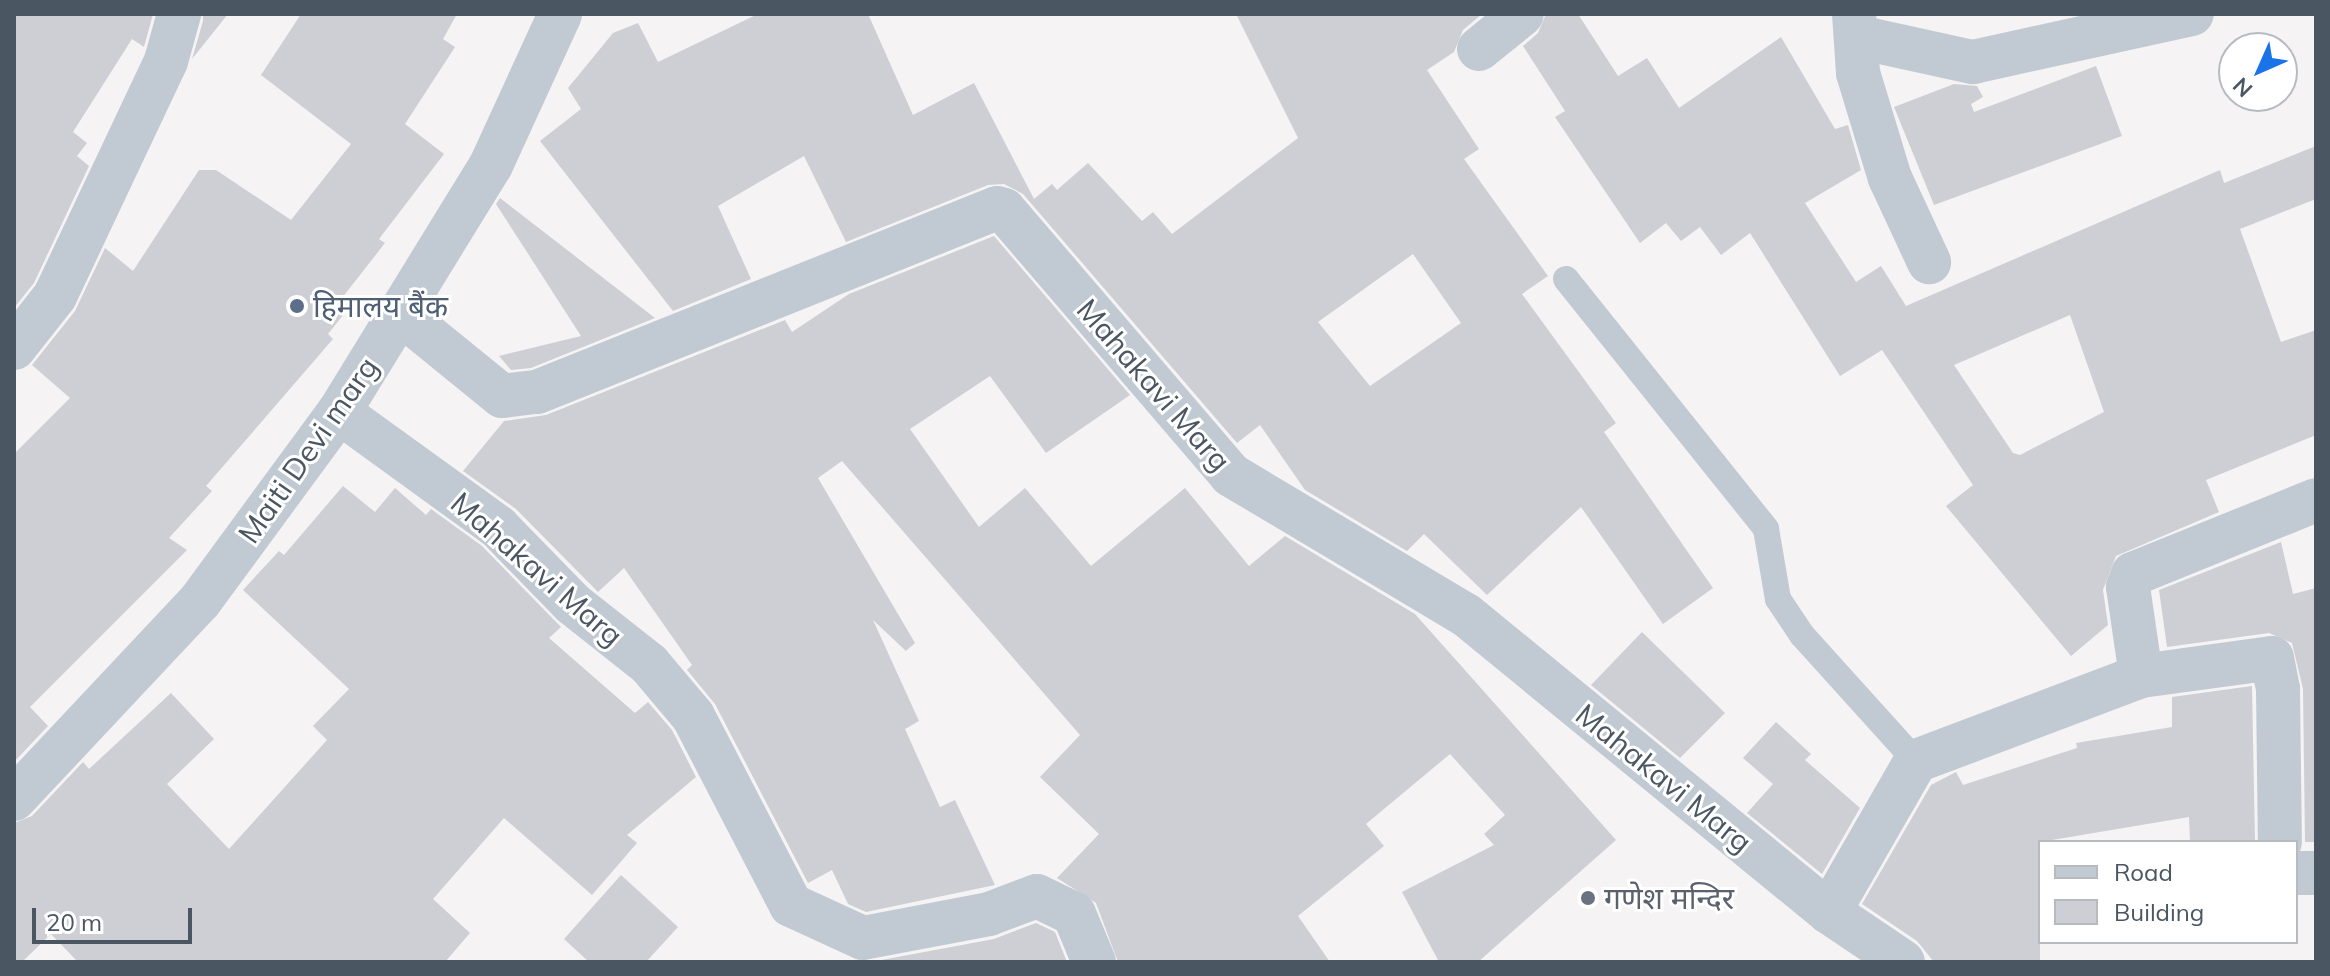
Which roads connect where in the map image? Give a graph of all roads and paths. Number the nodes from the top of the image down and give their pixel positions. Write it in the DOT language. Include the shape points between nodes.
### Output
graph roads {
  1 [pos="179,14"];
  2 [pos="560,14"];
  3 [pos="1522,14"];
  4 [pos="2192,14"];
  5 [pos="1856,26"];
  6 [pos="1479,49"];
  7 [pos="1929,262"];
  8 [pos="1566,279"];
  9 [pos="401,314"];
  10 [pos="14,348"];
  11 [pos="339,412"];
  12 [pos="2316,500"];
  13 [pos="2141,676"];
  14 [pos="1916,761"];
  15 [pos="14,799"];
  16 [pos="2280,840"];
  17 [pos="1829,912"];
  18 [pos="1094,962"];
  19 [pos="1900,962"];
  1 -- 10 [label="street" via="166,61 55,296"];
  2 -- 9 [label="street, Maiti Devi marg" via="491,165"];
  3 -- 6 [label="street"];
  4 -- 5 [label="street" via="1973,62"];
  5 -- 7 [label="street" via="1858,73 1890,178"];
  8 -- 14 [label="lane" via="1766,529 1778,599 1802,635"];
  9 -- 11 [label="street, Maiti Devi marg"];
  9 -- 17 [label="street, Mahakavi Marg" via="502,396 537,392 997,208 1004,210 1231,475 1466,615"];
  11 -- 15 [label="street, Maiti Devi marg" via="200,601"];
  11 -- 18 [label="street, Mahakavi Marg" via="498,527 573,604 649,664 693,716 791,905 863,938 989,914 1037,896 1074,914"];
  12 -- 13 [label="street" via="2133,574 2128,587"];
  13 -- 14 [label="street"];
  13 -- 16 [label="street" via="2272,658 2278,689"];
  14 -- 17 [label="street"];
  17 -- 19 [label="street, Mahakavi Marg"];
}
